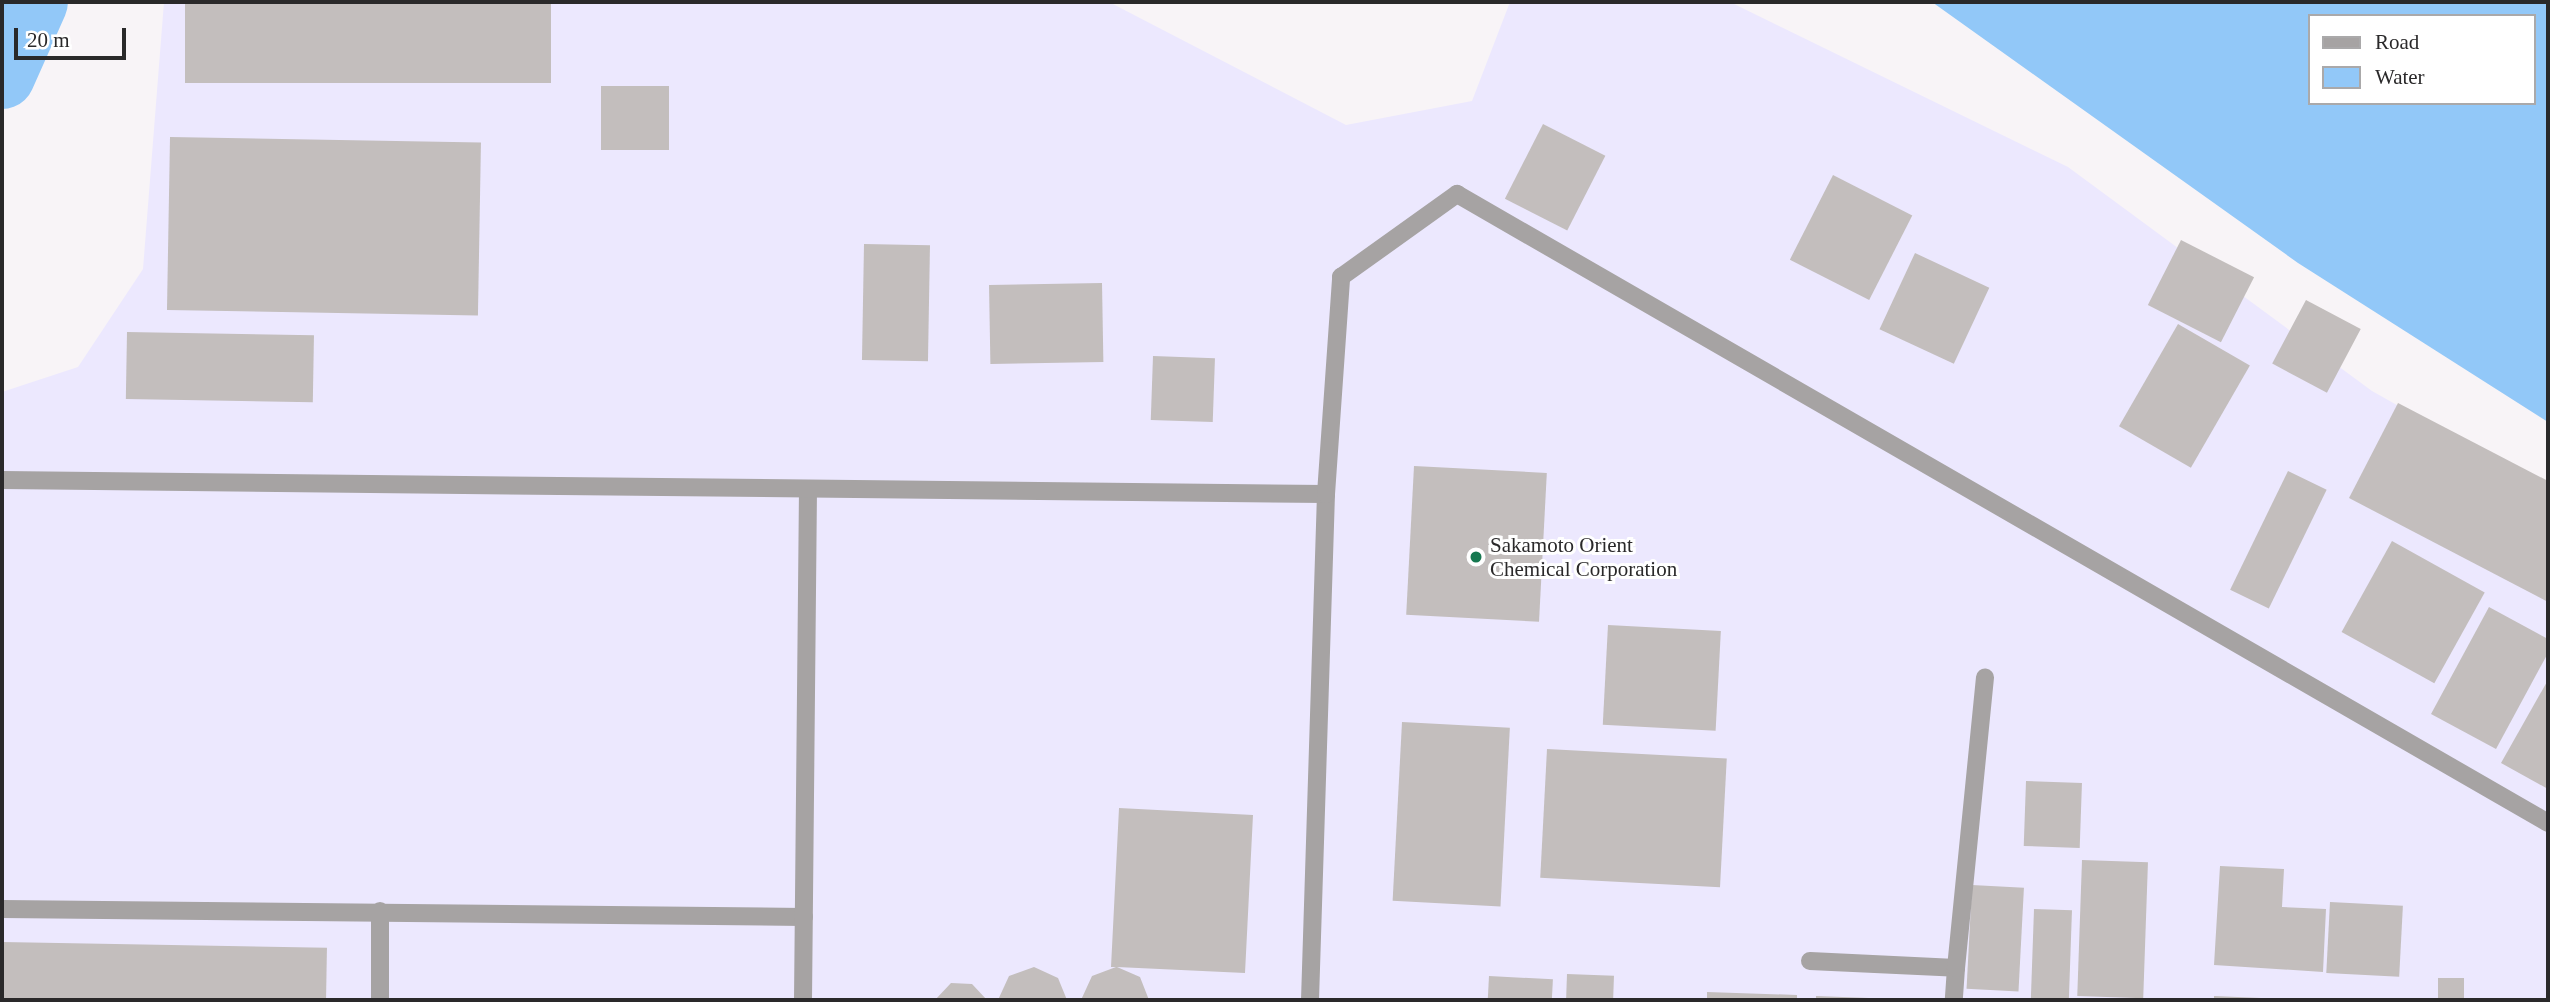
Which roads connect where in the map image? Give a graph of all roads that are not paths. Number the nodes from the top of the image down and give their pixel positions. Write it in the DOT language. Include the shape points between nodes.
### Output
graph roads {
  1 [pos="2,480"];
  2 [pos="808,492"];
  3 [pos="1326,494"];
  4 [pos="1985,677"];
  5 [pos="2548,823"];
  6 [pos="2,909"];
  7 [pos="380,911"];
  8 [pos="804,918"];
  9 [pos="1810,961"];
  10 [pos="1956,968"];
  11 [pos="380,1000"];
  12 [pos="803,1000"];
  13 [pos="1310,1000"];
  14 [pos="1954,1000"];
  1 -- 2 [label="street"];
  2 -- 3 [label="street"];
  2 -- 8 [label="street"];
  3 -- 5 [label="street" via="1341,277 1457,194"];
  3 -- 13 [label="street"];
  4 -- 10 [label="street"];
  6 -- 7 [label="street"];
  7 -- 8 [label="street"];
  7 -- 11 [label="street"];
  8 -- 12 [label="street"];
  9 -- 10 [label="street"];
  10 -- 14 [label="street"];
}
